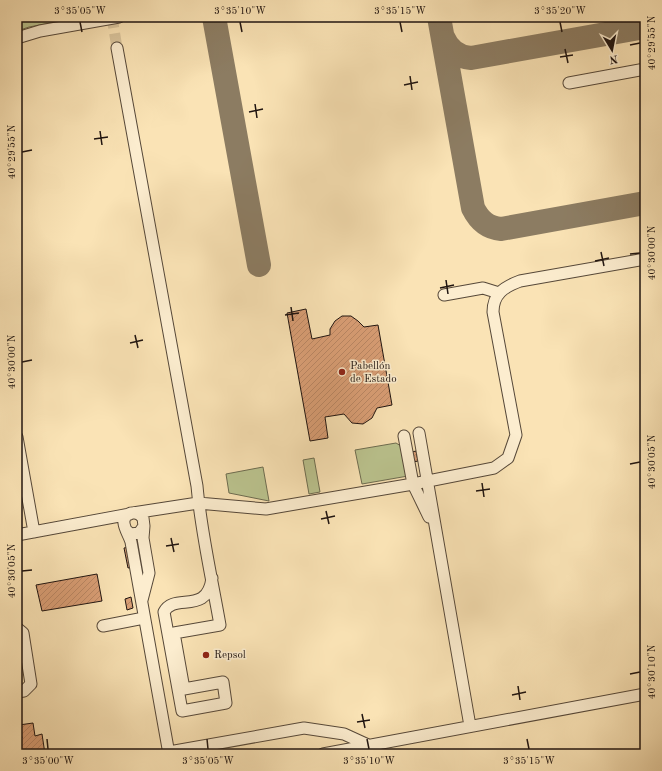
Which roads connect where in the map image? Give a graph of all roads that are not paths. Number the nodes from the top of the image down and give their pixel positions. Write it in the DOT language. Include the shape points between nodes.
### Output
graph roads {
  1 [pos="119,17"];
  2 [pos="17,38"];
  3 [pos="117,48"];
  4 [pos="645,69"];
  5 [pos="570,83"];
  6 [pos="645,258"];
  7 [pos="499,293"];
  8 [pos="444,295"];
  9 [pos="419,433"];
  10 [pos="404,436"];
  11 [pos="17,437"];
  12 [pos="427,481"];
  13 [pos="413,484"];
  14 [pos="198,503"];
  15 [pos="165,508"];
  16 [pos="131,513"];
  17 [pos="105,519"];
  18 [pos="144,525"];
  19 [pos="125,528"];
  20 [pos="435,528"];
  21 [pos="34,532"];
  22 [pos="17,535"];
  23 [pos="212,578"];
  24 [pos="142,604"];
  25 [pos="144,618"];
  26 [pos="103,626"];
  27 [pos="17,628"];
  28 [pos="17,692"];
  29 [pos="645,694"];
  30 [pos="470,726"];
  31 [pos="368,745"];
  32 [pos="169,753"];
  33 [pos="323,754"];
  1 -- 2 [label="lane" via="40,31"];
  3 -- 14 [label="lane"];
  4 -- 5 [label="lane"];
  6 -- 7 [label="lane" via="520,281"];
  7 -- 8 [label="lane" via="483,288"];
  7 -- 12 [label="lane" via="493,303 493,312 516,435 514,446 508,458 494,468"];
  9 -- 12 [label="lane"];
  10 -- 13 [label="lane"];
  11 -- 21 [label="lane"];
  12 -- 13 [label="lane"];
  12 -- 20 [label="lane"];
  13 -- 14 [label="lane" via="266,509"];
  13 -- 20 [label="lane"];
  14 -- 15 [label="lane"];
  14 -- 23 [label="lane"];
  15 -- 16 [label="lane"];
  15 -- 18 [label="lane" via="150,515"];
  16 -- 17 [label="lane"];
  16 -- 18 [label="lane" via="142,516"];
  16 -- 19 [label="lane" via="125,518"];
  17 -- 19 [label="lane" via="116,521"];
  17 -- 21 [label="lane"];
  18 -- 19 [label="lane" via="137,534 131,534"];
  18 -- 24 [label="lane" via="149,573"];
  19 -- 24 [label="lane" via="131,542"];
  20 -- 30 [label="lane"];
  21 -- 22 [label="lane"];
  23 -- 23 [label="lane" via="211,587 203,598 172,606 164,612 182,711 226,703 223,682 184,689 174,633 220,625"];
  24 -- 25 [label="lane"];
  25 -- 26 [label="lane"];
  25 -- 32 [label="lane"];
  27 -- 28 [label="lane" via="24,633 31,684 24,691"];
  29 -- 30 [label="lane"];
  30 -- 31 [label="lane"];
  31 -- 32 [label="lane" via="344,734 304,728"];
  31 -- 33 [label="lane"];
}
